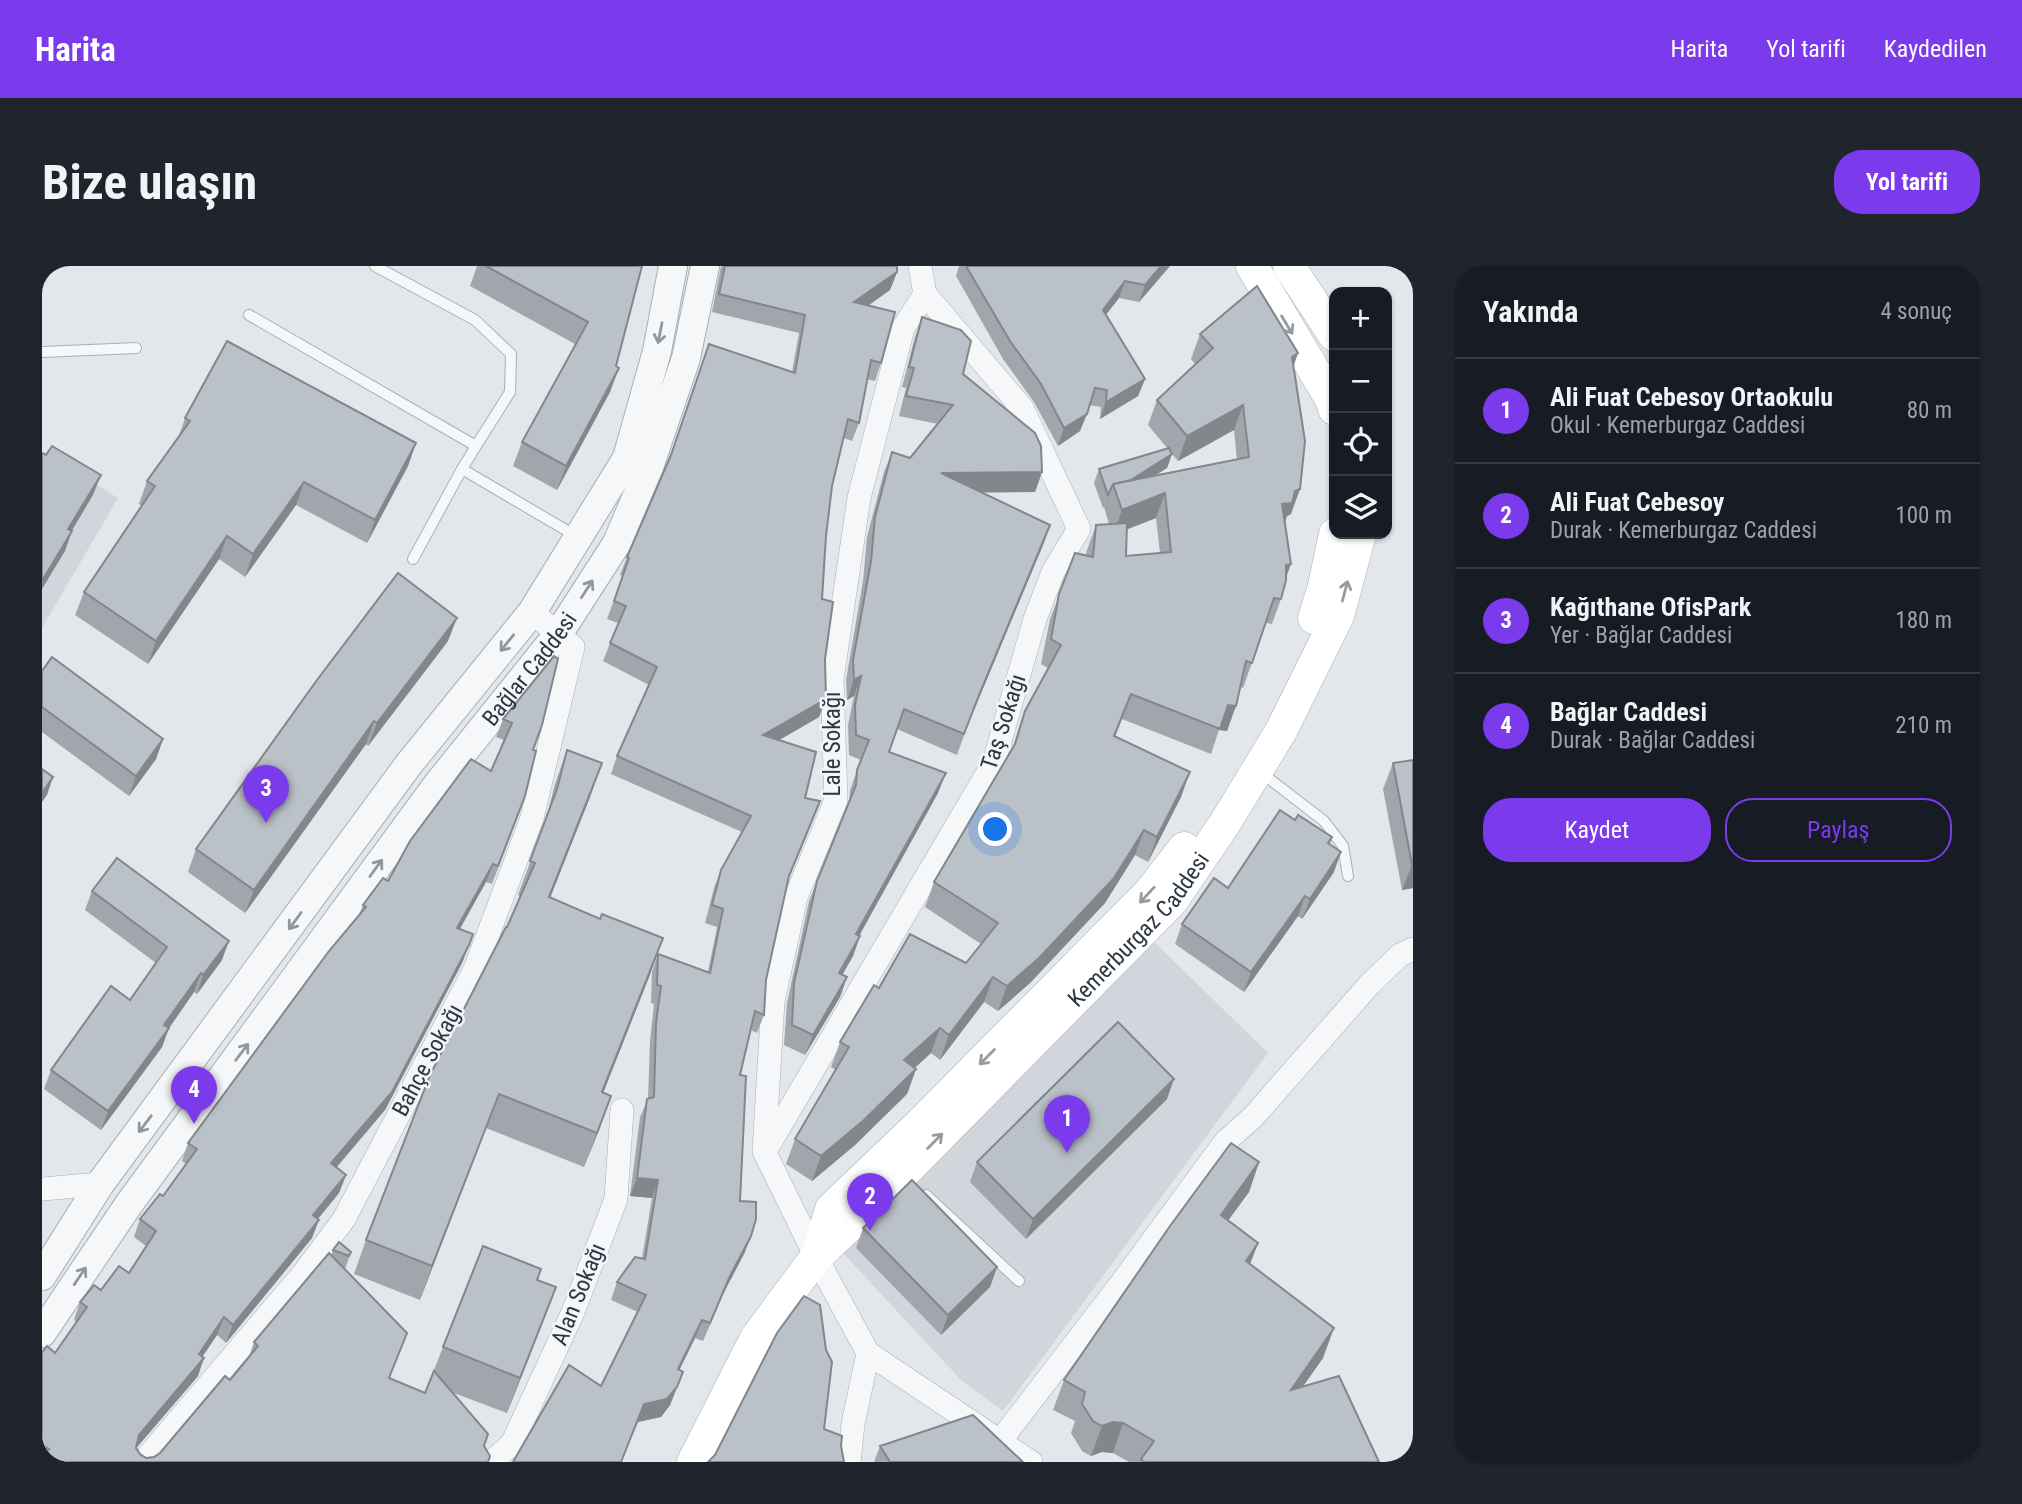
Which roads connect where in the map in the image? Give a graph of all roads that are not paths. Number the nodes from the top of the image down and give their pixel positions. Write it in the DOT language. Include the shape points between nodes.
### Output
graph roads {
  1 [pos="375,266"];
  2 [pos="673,266"];
  3 [pos="705,266"];
  4 [pos="920,266"];
  5 [pos="1252,266"];
  6 [pos="1289,266"];
  7 [pos="925,294"];
  8 [pos="249,315"];
  9 [pos="1329,327"];
  10 [pos="136,348"];
  11 [pos="42,352"];
  12 [pos="1329,396"];
  13 [pos="476,446"];
  14 [pos="461,469"];
  15 [pos="578,537"];
  16 [pos="1334,539"];
  17 [pos="1359,539"];
  18 [pos="413,559"];
  19 [pos="531,612"];
  20 [pos="559,633"];
  21 [pos="1257,770"];
  22 [pos="1348,876"];
  23 [pos="1413,949"];
  24 [pos="622,1110"];
  25 [pos="764,1152"];
  26 [pos="894,1165"];
  27 [pos="100,1184"];
  28 [pos="42,1189"];
  29 [pos="816,1257"];
  30 [pos="42,1276"];
  31 [pos="1019,1281"];
  32 [pos="42,1333"];
  33 [pos="869,1353"];
  34 [pos="1000,1441"];
  35 [pos="143,1462"];
  36 [pos="491,1462"];
  37 [pos="692,1462"];
  38 [pos="849,1462"];
  39 [pos="1031,1462"];
  1 -- 13 [label="lane" via="475,320 511,354 510,392"];
  2 -- 15 [label="street, Bağlar Caddesi, one-way" via="657,351 627,458"];
  20 -- 3 [label="street, Bağlar Caddesi, one-way" via="617,543 649,467 686,358"];
  4 -- 7 [label="street"];
  5 -- 12 [label="main road, one-way"];
  6 -- 9 [label="main road"];
  7 -- 25 [label="street, Lale Sokağı" via="903,328 859,498 832,679 836,800 796,897 773,1001"];
  7 -- 25 [label="street, Taş Sokağı" via="1022,408 1079,529 1053,572 1035,619 994,762"];
  8 -- 13 [label="lane"];
  10 -- 11 [label="lane"];
  13 -- 14 [label="lane"];
  14 -- 15 [label="lane"];
  14 -- 18 [label="lane"];
  15 -- 19 [label="street, Bağlar Caddesi"];
  16 -- 26 [label="main road, Kemerburgaz Caddesi, one-way" via="1317,610 1288,675 1177,858 1150,892 921,1124"];
  21 -- 17 [label="main road, Kemerburgaz Caddesi, one-way" via="1338,616"];
  19 -- 20 [label="street"];
  19 -- 27 [label="street, Bağlar Caddesi, one-way" via="409,764"];
  32 -- 20 [label="street, Bağlar Caddesi, one-way" via="129,1204 437,785"];
  20 -- 35 [label="street, Bahçe Sokağı" via="573,647 532,818 475,969 344,1219"];
  21 -- 22 [label="lane" via="1324,821 1343,846"];
  26 -- 21 [label="main road, Kemerburgaz Caddesi, one-way" via="1172,901"];
  23 -- 34 [label="street" via="1399,955 1369,985 1254,1116 1225,1142"];
  24 -- 36 [label="street, Alan Sokağı" via="616,1199 573,1312 512,1444"];
  25 -- 29 [label="street, Lale Sokağı"];
  26 -- 29 [label="main road, Kemerburgaz Caddesi"];
  26 -- 31 [label="lane"];
  27 -- 28 [label="street"];
  27 -- 30 [label="street, Bağlar Caddesi"];
  29 -- 33 [label="street, Lale Sokağı"];
  29 -- 37 [label="main road, Kemerburgaz Caddesi" via="756,1338"];
  33 -- 34 [label="street"];
  33 -- 38 [label="street"];
  34 -- 39 [label="street"];
}
